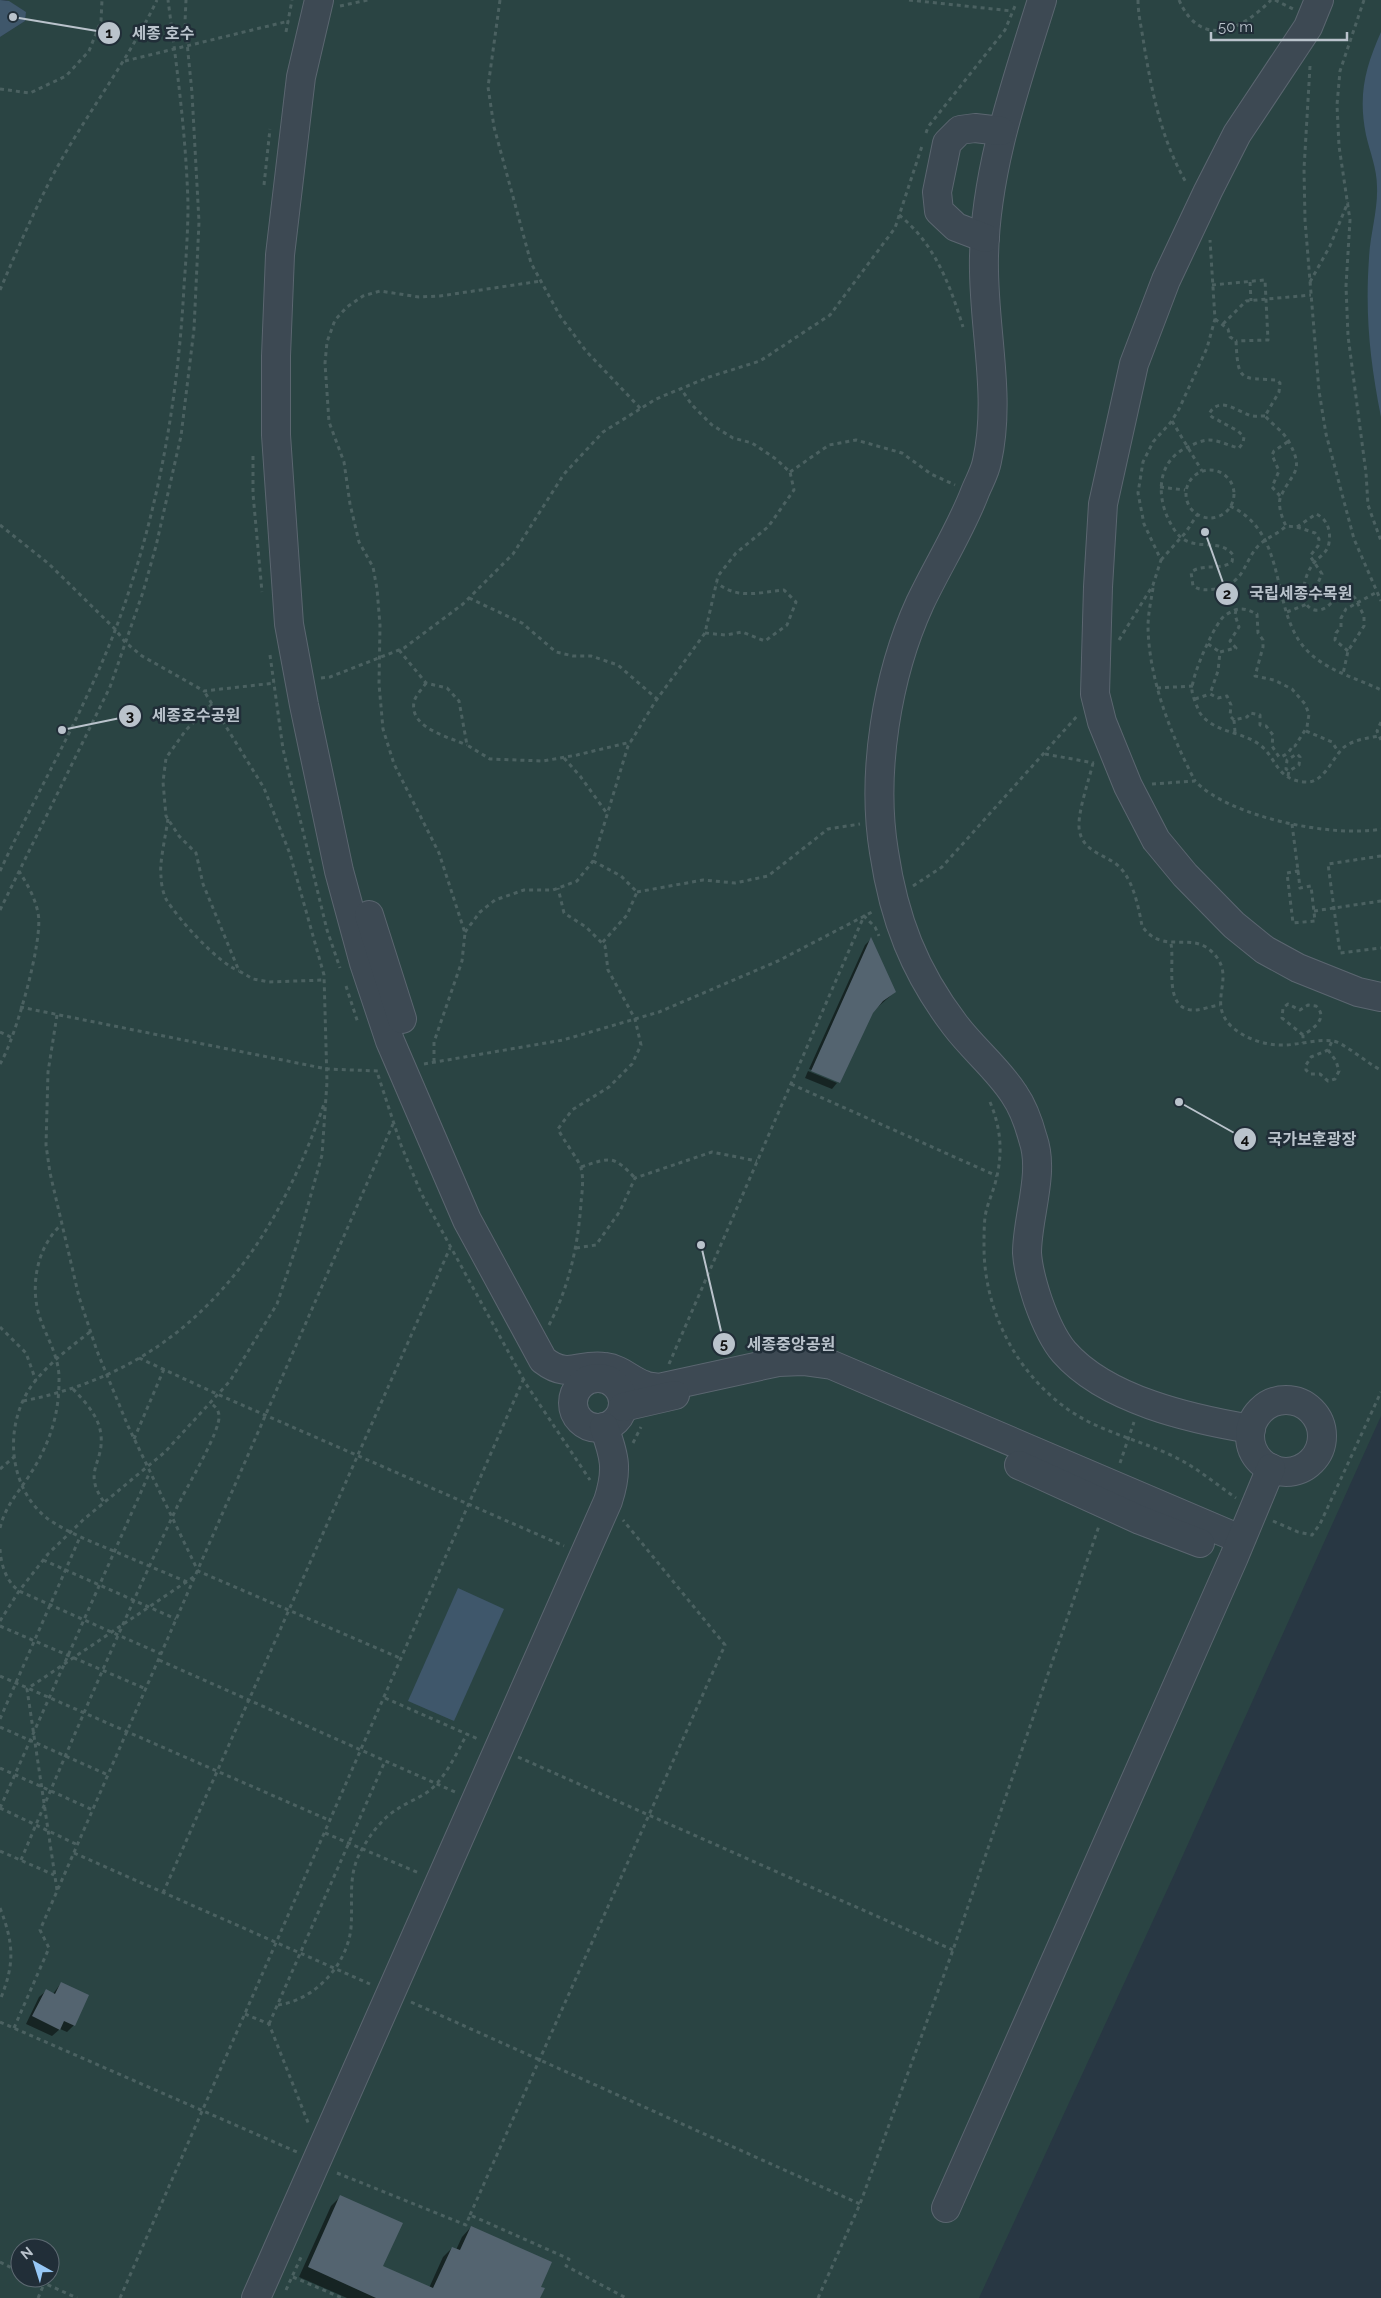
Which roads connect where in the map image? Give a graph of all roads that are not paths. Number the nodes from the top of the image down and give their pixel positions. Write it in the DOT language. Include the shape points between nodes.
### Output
graph roads {
  1 [pos="1042,0"];
  2 [pos="1319,0"];
  3 [pos="325,6"];
  4 [pos="1001,131"];
  5 [pos="985,238"];
  6 [pos="1381,997"];
  7 [pos="574,1379"];
  8 [pos="657,1394"];
  9 [pos="623,1406"];
  10 [pos="604,1427"];
  11 [pos="1251,1429"];
  12 [pos="1270,1468"];
  13 [pos="1237,1548"];
  14 [pos="946,2208"];
  15 [pos="256,2298"];
  1 -- 4 [label="lane"];
  2 -- 6 [label="lane" via="1308,28 1237,134 1200,206 1166,280 1134,364 1103,504 1096,694 1102,722 1125,780 1156,840 1185,875 1265,950 1298,968 1358,992"];
  3 -- 7 [label="lane" via="301,77 280,255 276,435 296,681 339,871 364,963 468,1220 542,1341 543,1360"];
  4 -- 5 [label="lane"];
  4 -- 5 [label="lane" via="960,130 947,143 937,192 939,211 950,222"];
  5 -- 11 [label="lane" via="985,310 992,392 987,463 958,534 919,605 885,714 880,809 884,852 880,903 902,931 922,977 956,1027 1014,1094 1029,1125 1038,1154 1027,1259 1033,1288 1045,1319 1063,1351 1088,1373 1118,1392 1193,1416"];
  7 -- 8 [label="lane" via="588,1367 606,1367 626,1374"];
  7 -- 9 [label="lane" via="607,1380 619,1390"];
  7 -- 10 [label="lane" via="572,1402 576,1418 590,1428"];
  8 -- 9 [label="lane"];
  8 -- 13 [label="lane" via="795,1373 829,1380"];
  9 -- 10 [label="lane" via="615,1422"];
  10 -- 15 [label="lane" via="614,1455 614,1483 598,1495 499,1749"];
  11 -- 12 [label="lane" via="1253,1449 1258,1459"];
  11 -- 12 [label="lane" via="1266,1406 1278,1401 1302,1403 1319,1420 1322,1444 1310,1463 1289,1472"];
  12 -- 13 [label="lane"];
  13 -- 14 [label="lane"];
}
